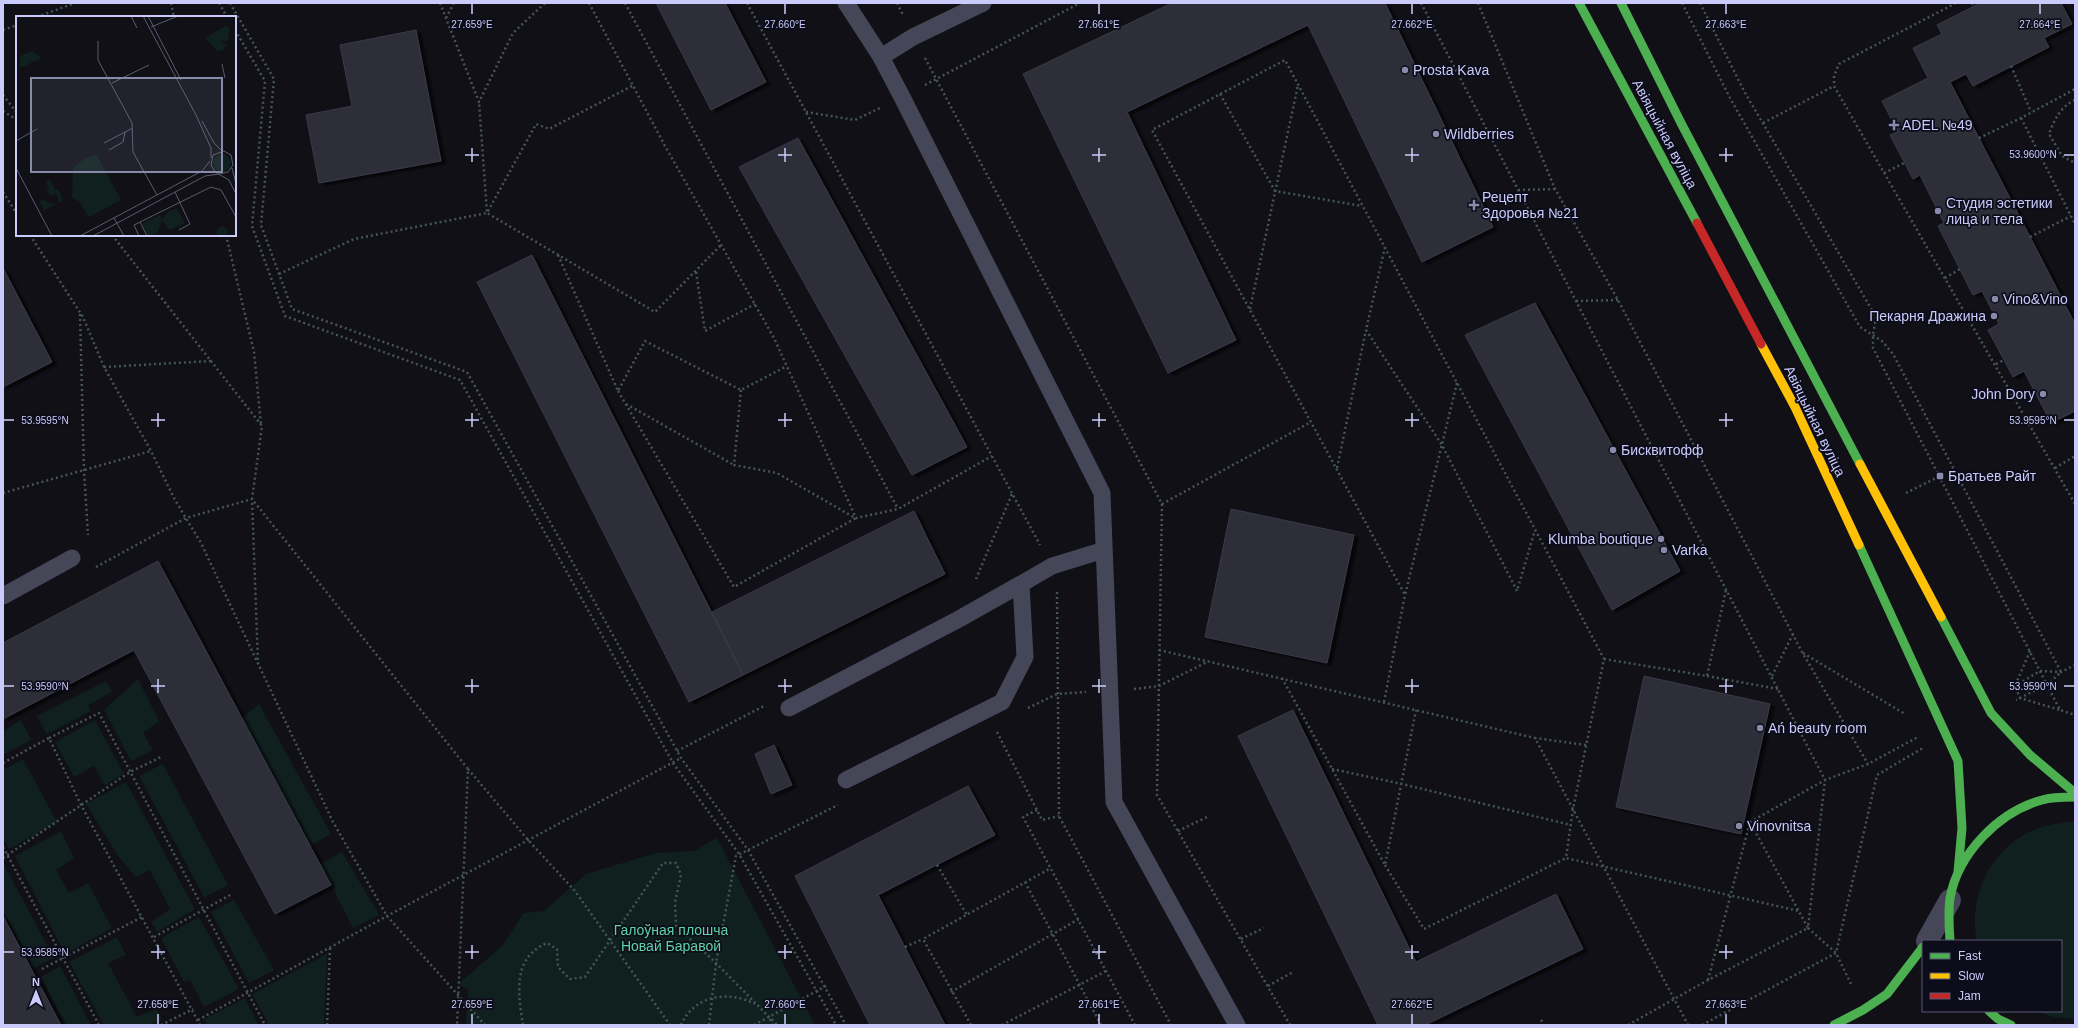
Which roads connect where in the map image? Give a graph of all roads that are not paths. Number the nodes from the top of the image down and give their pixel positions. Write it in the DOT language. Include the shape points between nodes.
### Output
graph roads {
  1 [pos="846,3"];
  2 [pos="983,3"];
  3 [pos="1579,3"];
  4 [pos="1621,3"];
  5 [pos="881,57"];
  6 [pos="1104,550"];
  7 [pos="72,558"];
  8 [pos="1021,584"];
  9 [pos="3,596"];
  10 [pos="789,708"];
  11 [pos="846,780"];
  12 [pos="2075,793"];
  13 [pos="2075,797"];
  14 [pos="1958,872"];
  15 [pos="1950,900"];
  16 [pos="1928,940"];
  17 [pos="1950,940"];
  18 [pos="1922,948"];
  19 [pos="1990,1012"];
  20 [pos="1238,1025"];
  21 [pos="1834,1025"];
  22 [pos="2011,1025"];
  1 -- 5 [label="lane"];
  2 -- 5 [label="lane" via="913,37"];
  3 -- 14 [label="main road, Авіяцыйная вуліца" via="1795,407 1947,735 1958,761 1961,795 1962,828"];
  4 -- 12 [label="main road, Авіяцыйная вуліца" via="1681,123 1991,713 2014,741 2046,772"];
  5 -- 6 [label="lane" via="1102,493"];
  6 -- 8 [label="lane" via="1052,566"];
  6 -- 20 [label="lane" via="1114,802"];
  7 -- 9 [label="lane"];
  8 -- 10 [label="lane"];
  8 -- 11 [label="lane" via="1025,657 1002,702"];
  13 -- 14 [label="main road" via="2033,802 2005,816 1982,836"];
  14 -- 15 [label="main road"];
  15 -- 16 [label="street"];
  15 -- 17 [label="main road"];
  18 -- 21 [label="main road" via="1887,994"];
  19 -- 22 [label="main road"];
}
